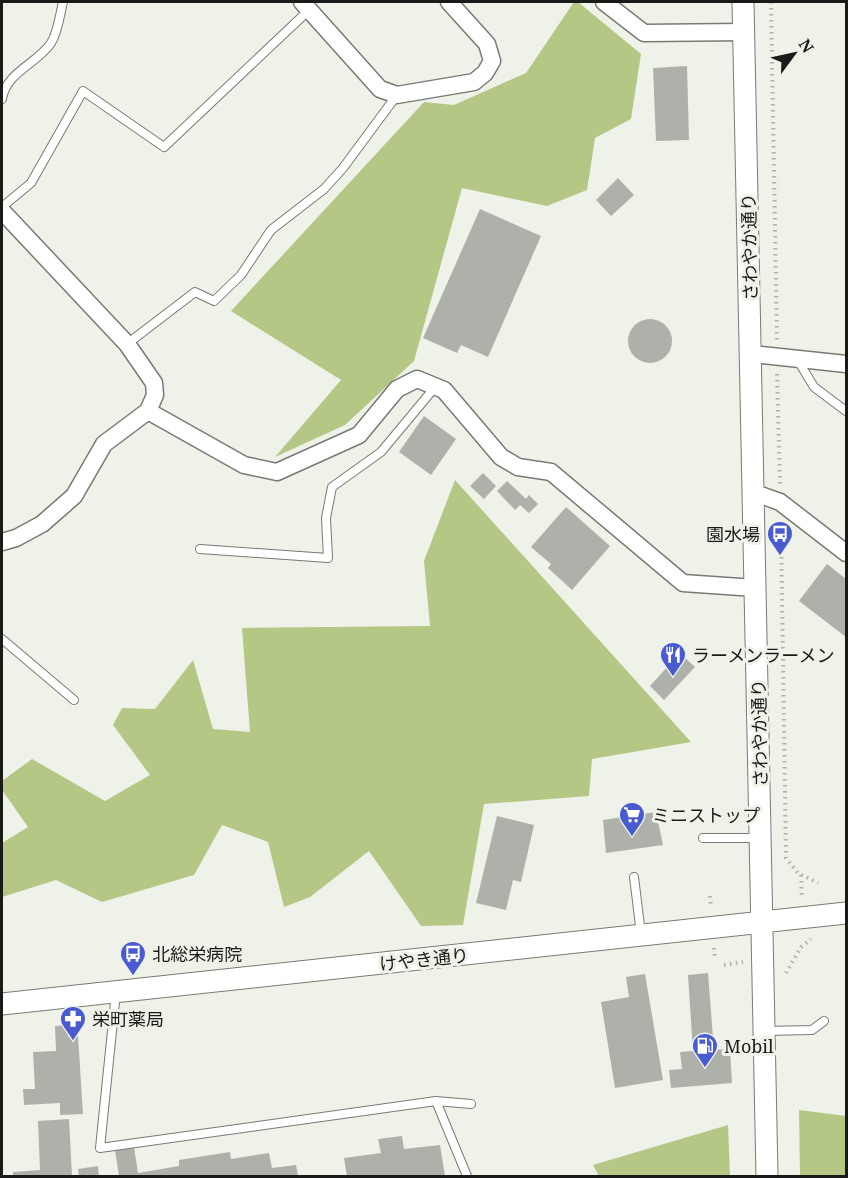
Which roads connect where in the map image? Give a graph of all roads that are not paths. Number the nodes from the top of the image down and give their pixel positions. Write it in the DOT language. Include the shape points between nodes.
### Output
graph roads {
  1 [pos="63,2"];
  2 [pos="448,2"];
  3 [pos="604,2"];
  4 [pos="743,2"];
  5 [pos="306,6"];
  6 [pos="744,32"];
  7 [pos="397,95"];
  8 [pos="2,99"];
  9 [pos="2,207"];
  10 [pos="2,211"];
  11 [pos="127,344"];
  12 [pos="752,354"];
  13 [pos="797,359"];
  14 [pos="846,364"];
  15 [pos="436,386"];
  16 [pos="148,411"];
  17 [pos="846,411"];
  18 [pos="755,493"];
  19 [pos="2,542"];
  20 [pos="200,549"];
  21 [pos="846,553"];
  22 [pos="755,588"];
  23 [pos="2,639"];
  24 [pos="74,700"];
  25 [pos="703,838"];
  26 [pos="762,838"];
  27 [pos="634,877"];
  28 [pos="846,913"];
  29 [pos="763,922"];
  30 [pos="641,936"];
  31 [pos="116,992"];
  32 [pos="2,1004"];
  33 [pos="824,1022"];
  34 [pos="764,1031"];
  35 [pos="436,1101"];
  36 [pos="471,1104"];
  37 [pos="467,1176"];
  38 [pos="767,1176"];
  1 -- 8 [label="lane" via="53,40 11,78 3,89"];
  2 -- 7 [label="street" via="487,44 492,61 474,82"];
  3 -- 6 [label="street" via="644,33"];
  4 -- 6 [label="street, さわやか通り"];
  5 -- 7 [label="street" via="380,89"];
  5 -- 9 [label="lane" via="164,147 83,91 31,183"];
  6 -- 12 [label="street, さわやか通り"];
  7 -- 11 [label="lane" via="343,168 324,189 271,230 241,275 214,301 195,292"];
  10 -- 11 [label="street"];
  11 -- 16 [label="street" via="154,383 155,395"];
  12 -- 13 [label="street"];
  12 -- 18 [label="street, さわやか通り"];
  13 -- 14 [label="street"];
  13 -- 17 [label="lane" via="814,387"];
  15 -- 16 [label="street" via="417,379 397,389 359,435 277,472 244,465"];
  15 -- 20 [label="lane" via="381,452 332,487 326,518 328,558"];
  15 -- 22 [label="street" via="444,390 501,456 518,467 551,472 683,583"];
  16 -- 19 [label="street" via="105,444 74,496 42,524"];
  18 -- 21 [label="street" via="780,502"];
  18 -- 22 [label="street, さわやか通り"];
  22 -- 26 [label="street, さわやか通り"];
  23 -- 24 [label="lane"];
  25 -- 26 [label="lane"];
  26 -- 29 [label="street, さわやか通り"];
  27 -- 30 [label="lane"];
  28 -- 29 [label="street, けやき通り"];
  29 -- 30 [label="street, けやき通り"];
  29 -- 34 [label="street, さわやか通り"];
  30 -- 31 [label="street, けやき通り"];
  31 -- 32 [label="street, けやき通り"];
  31 -- 35 [label="lane" via="100,1148"];
  33 -- 34 [label="lane" via="812,1030"];
  34 -- 38 [label="street, さわやか通り"];
  35 -- 36 [label="lane"];
  35 -- 37 [label="lane"];
}
